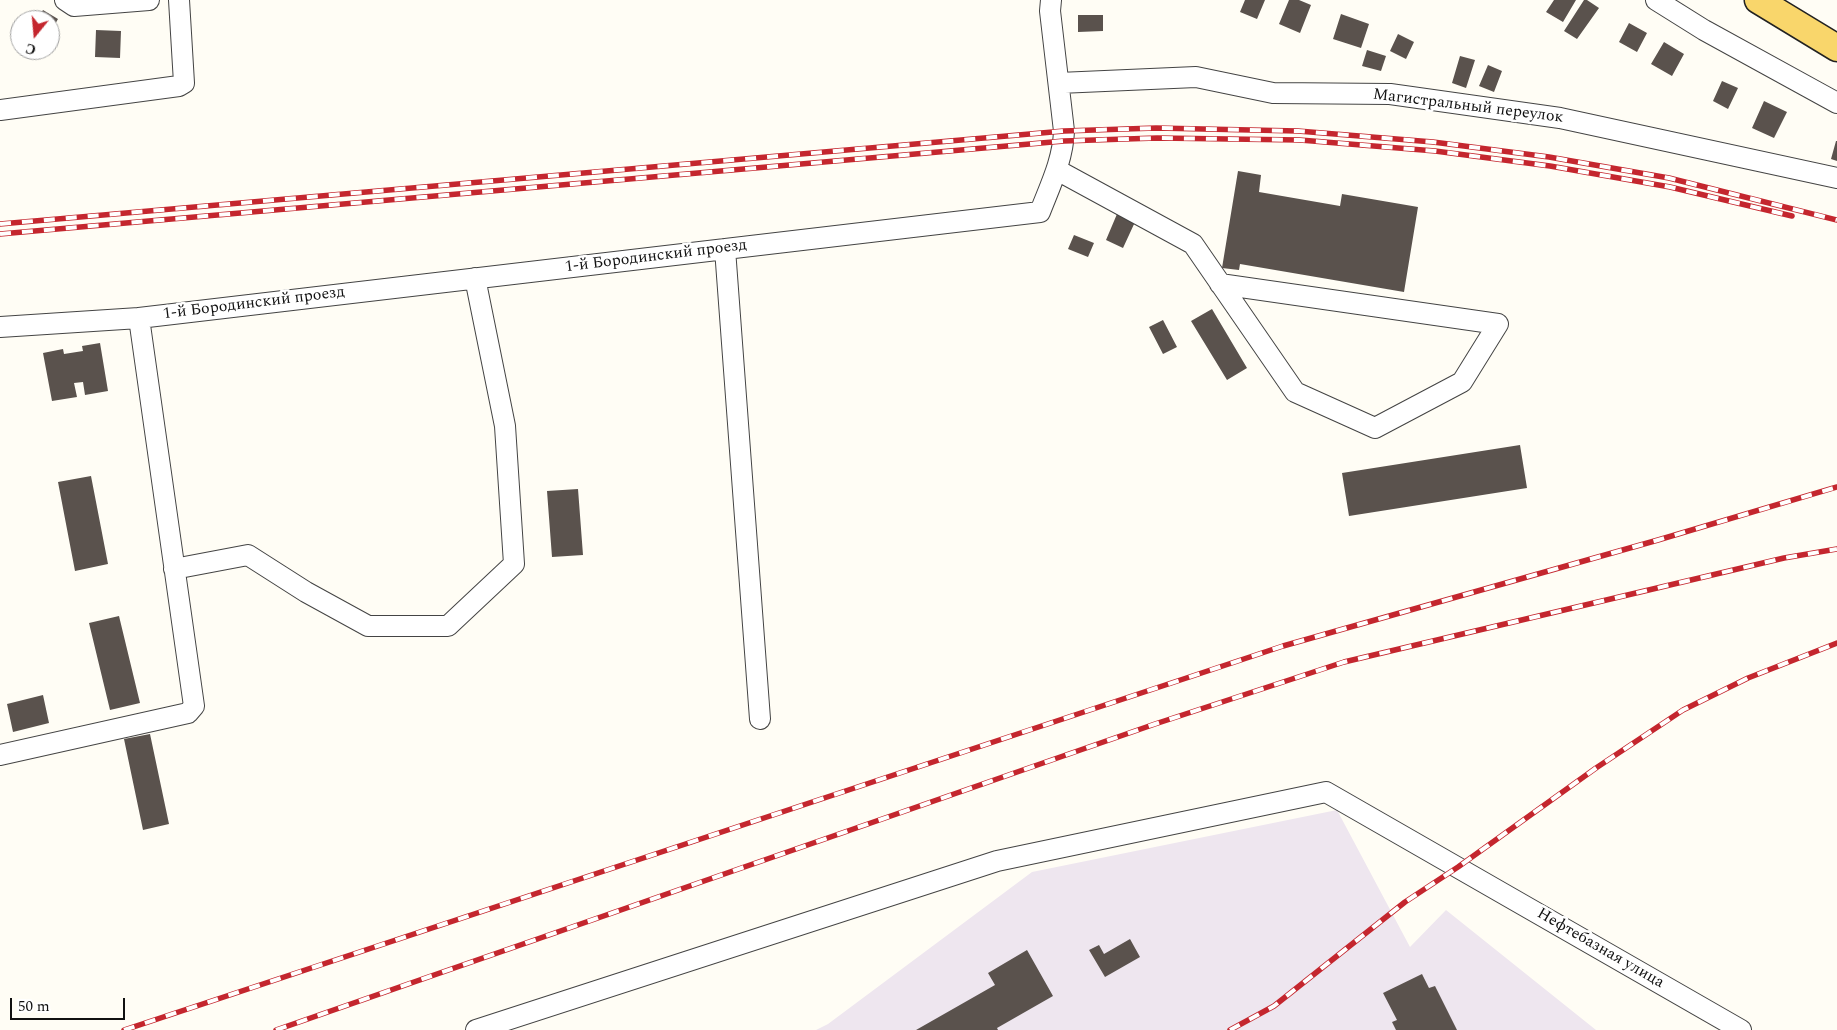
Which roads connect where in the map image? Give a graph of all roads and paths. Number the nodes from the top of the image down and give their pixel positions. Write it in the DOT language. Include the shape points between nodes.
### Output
graph roads {
  1 [pos="65,0"];
  2 [pos="150,0"];
  3 [pos="179,0"];
  4 [pos="1051,0"];
  5 [pos="1656,0"];
  6 [pos="1758,0"];
  7 [pos="1837,48"];
  8 [pos="1059,83"];
  9 [pos="1837,103"];
  10 [pos="0,110"];
  11 [pos="1057,170"];
  12 [pos="1837,178"];
  13 [pos="725,249"];
  14 [pos="475,278"];
  15 [pos="1220,284"];
  16 [pos="139,318"];
  17 [pos="0,327"];
  18 [pos="174,569"];
  19 [pos="760,719"];
  20 [pos="0,755"];
  21 [pos="476,1030"];
  22 [pos="1741,1030"];
  1 -- 2 [label="street" via="74,6"];
  3 -- 10 [label="street" via="184,83"];
  4 -- 8 [label="street"];
  5 -- 9 [label="street"];
  6 -- 7 [label="main road"];
  8 -- 11 [label="street, 1-й Бородинский проезд" via="1064,131"];
  8 -- 12 [label="street, Магистральный переулок" via="1196,77 1273,94 1390,94 1560,118"];
  11 -- 13 [label="street, 1-й Бородинский проезд" via="1040,212"];
  11 -- 15 [label="street" via="1193,244"];
  13 -- 14 [label="street, 1-й Бородинский проезд"];
  13 -- 19 [label="street"];
  14 -- 16 [label="street, 1-й Бородинский проезд"];
  14 -- 18 [label="street" via="505,426 514,564 448,626 368,626 306,592 248,554"];
  15 -- 15 [label="street" via="1295,392 1374,428 1462,382 1498,324"];
  16 -- 17 [label="street, 1-й Бородинский проезд"];
  16 -- 18 [label="street, 1-й Бородинский проезд"];
  18 -- 20 [label="street, 1-й Бородинский проезд" via="194,706 188,713"];
  21 -- 22 [label="street, Нефтебазная улица" via="997,861 1326,792"];
}
